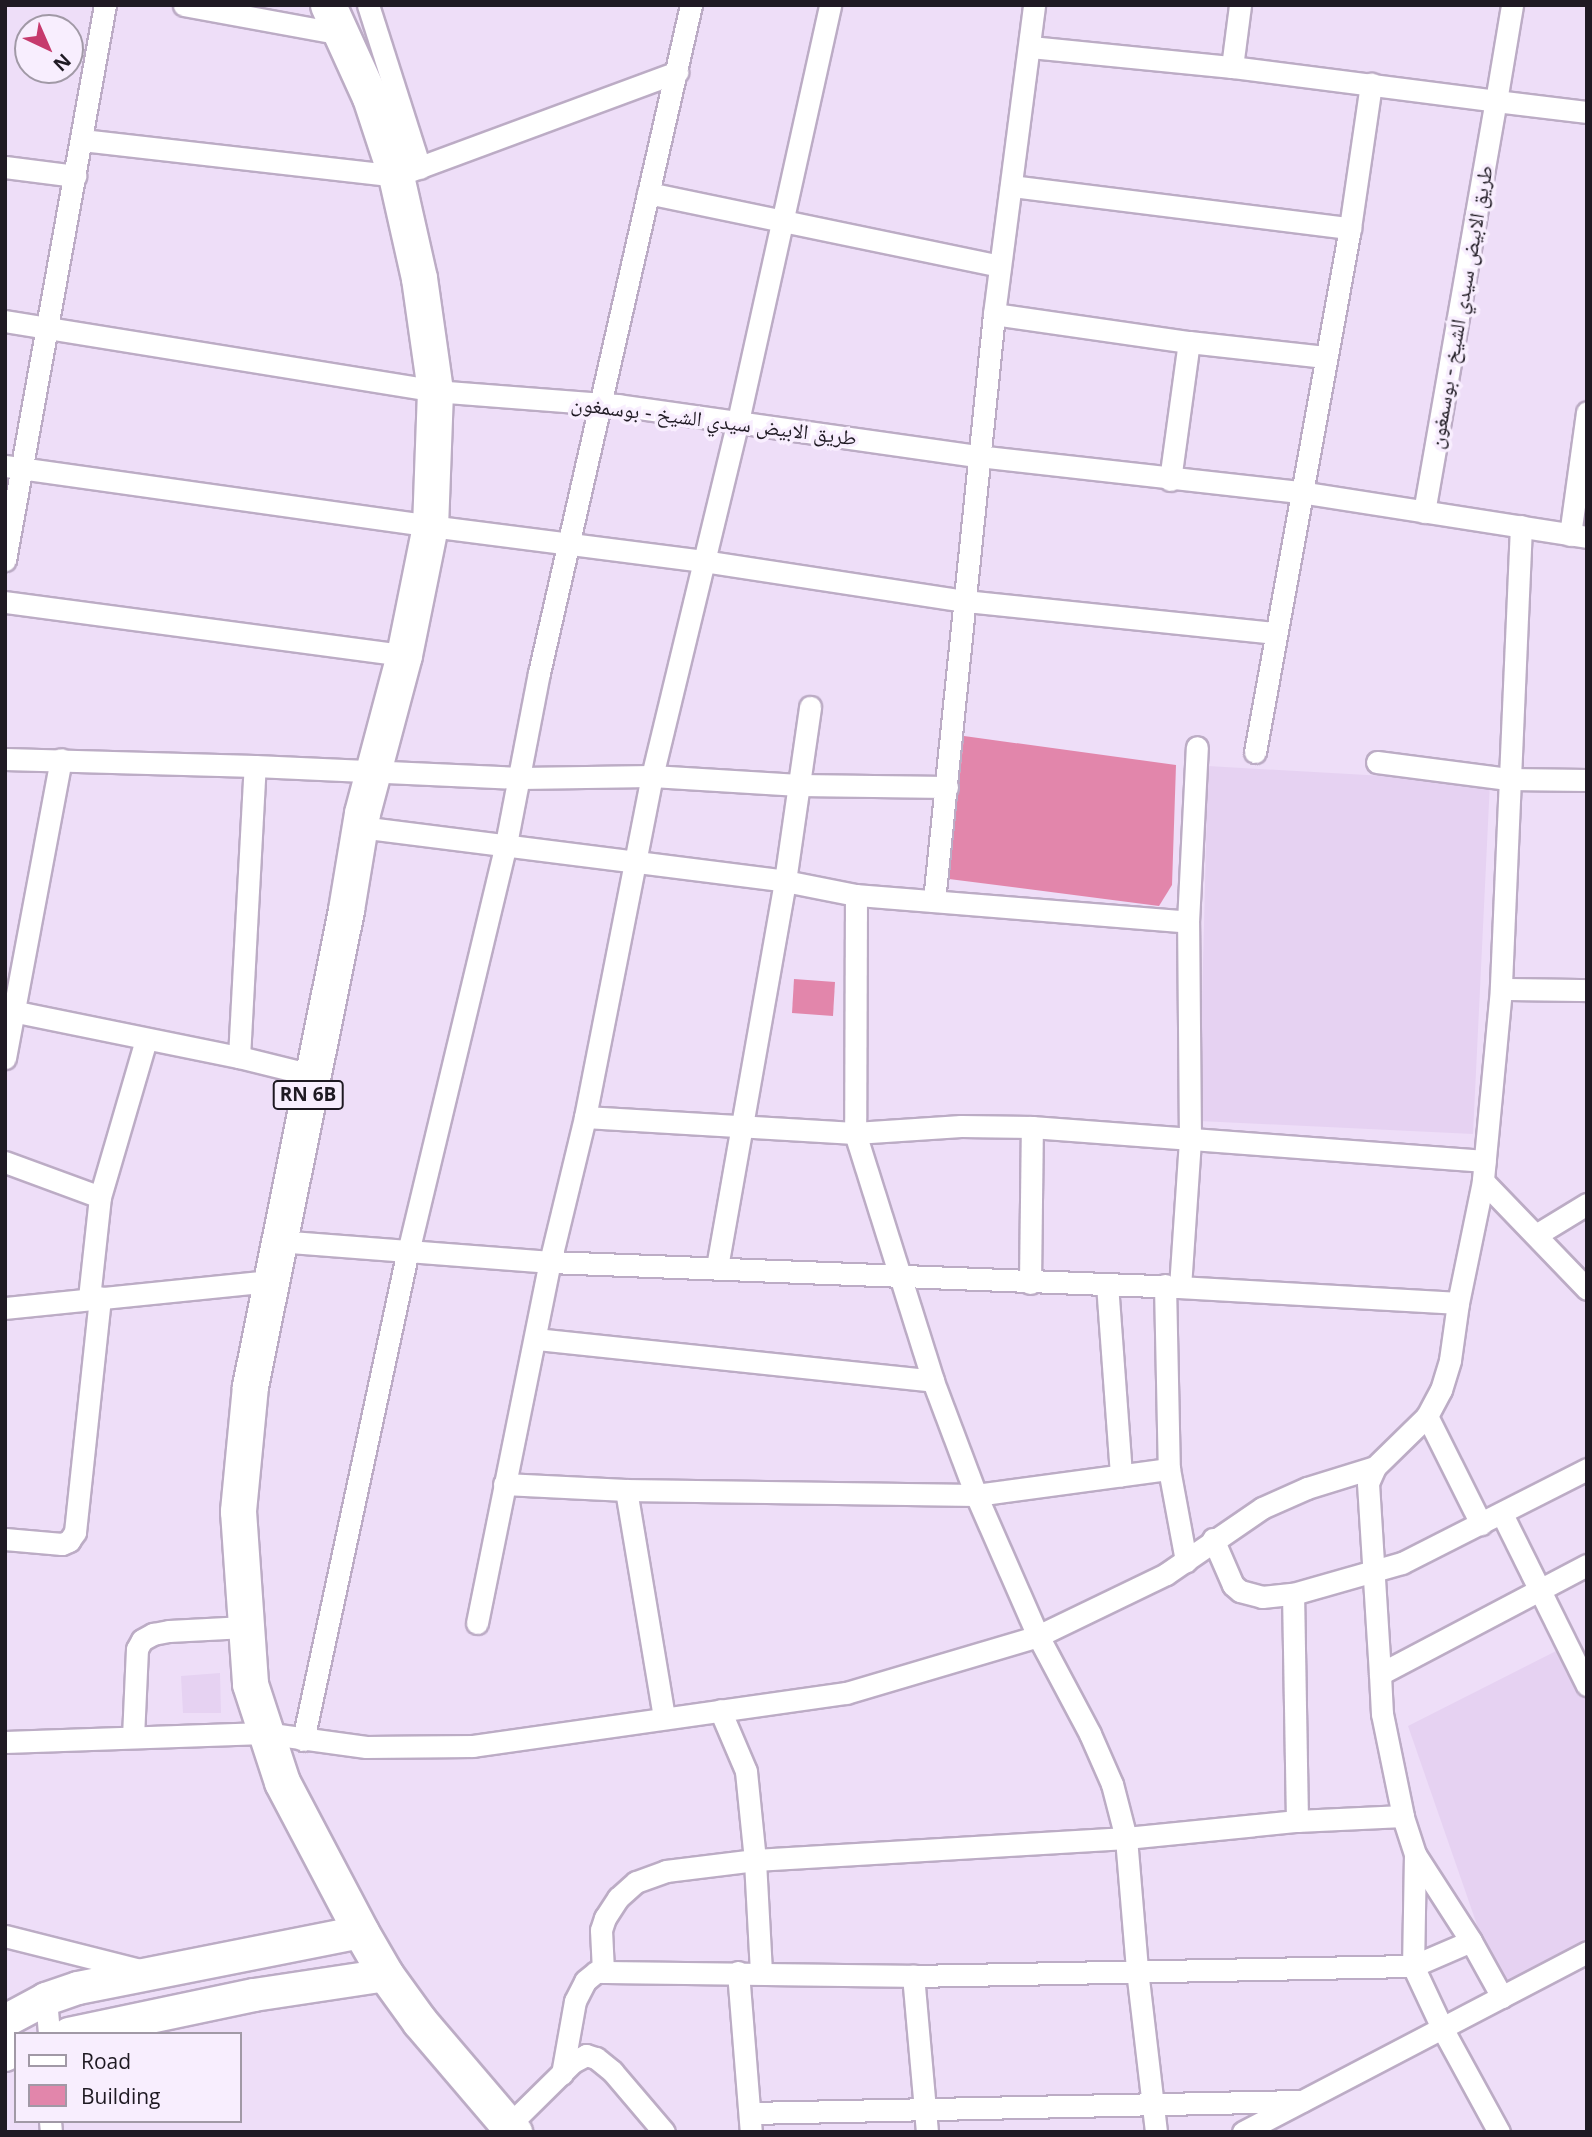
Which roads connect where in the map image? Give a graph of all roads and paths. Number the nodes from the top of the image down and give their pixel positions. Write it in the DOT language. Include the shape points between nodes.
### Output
graph roads {
  1 [pos="105,5"];
  2 [pos="184,5"];
  3 [pos="368,5"];
  4 [pos="691,5"];
  5 [pos="830,5"];
  6 [pos="1034,5"];
  7 [pos="1240,5"];
  8 [pos="1512,5"];
  9 [pos="335,20"];
  10 [pos="1031,47"];
  11 [pos="1232,67"];
  12 [pos="677,72"];
  13 [pos="1371,84"];
  14 [pos="1496,101"];
  15 [pos="1587,112"];
  16 [pos="82,140"];
  17 [pos="5,167"];
  18 [pos="408,172"];
  19 [pos="75,176"];
  20 [pos="1012,186"];
  21 [pos="648,193"];
  22 [pos="781,221"];
  23 [pos="1350,228"];
  24 [pos="1000,266"];
  25 [pos="993,314"];
  26 [pos="5,321"];
  27 [pos="49,328"];
  28 [pos="1189,342"];
  29 [pos="1325,357"];
  30 [pos="435,391"];
  31 [pos="601,402"];
  32 [pos="1587,412"];
  33 [pos="738,421"];
  34 [pos="978,456"];
  35 [pos="12,467"];
  36 [pos="1170,480"];
  37 [pos="1300,492"];
  38 [pos="1424,512"];
  39 [pos="430,526"];
  40 [pos="1521,526"];
  41 [pos="1578,536"];
  42 [pos="568,543"];
  43 [pos="5,560"];
  44 [pos="703,561"];
  45 [pos="965,601"];
  46 [pos="5,602"];
  47 [pos="1275,633"];
  48 [pos="404,655"];
  49 [pos="810,707"];
  50 [pos="1197,747"];
  51 [pos="1255,752"];
  52 [pos="5,759"];
  53 [pos="61,760"];
  54 [pos="1377,762"];
  55 [pos="255,766"];
  56 [pos="372,770"];
  57 [pos="652,776"];
  58 [pos="520,778"];
  59 [pos="1508,779"];
  60 [pos="1587,780"];
  61 [pos="799,785"];
  62 [pos="947,787"];
  63 [pos="360,827"];
  64 [pos="506,844"];
  65 [pos="635,862"];
  66 [pos="785,881"];
  67 [pos="856,895"];
  68 [pos="934,901"];
  69 [pos="1188,922"];
  70 [pos="1501,989"];
  71 [pos="1587,990"];
  72 [pos="12,1011"];
  73 [pos="146,1040"];
  74 [pos="239,1057"];
  75 [pos="5,1058"];
  76 [pos="312,1075"];
  77 [pos="585,1117"];
  78 [pos="744,1124"];
  79 [pos="1032,1127"];
  80 [pos="855,1133"];
  81 [pos="1190,1140"];
  82 [pos="5,1162"];
  83 [pos="1484,1171"];
  84 [pos="100,1196"];
  85 [pos="1587,1204"];
  86 [pos="1536,1235"];
  87 [pos="278,1241"];
  88 [pos="408,1252"];
  89 [pos="550,1262"];
  90 [pos="717,1267"];
  91 [pos="899,1276"];
  92 [pos="270,1281"];
  93 [pos="1030,1283"];
  94 [pos="1107,1284"];
  95 [pos="1172,1286"];
  96 [pos="1587,1289"];
  97 [pos="95,1297"];
  98 [pos="1458,1303"];
  99 [pos="5,1308"];
  100 [pos="536,1339"];
  101 [pos="933,1381"];
  102 [pos="1427,1416"];
  103 [pos="1375,1466"];
  104 [pos="1169,1469"];
  105 [pos="1587,1469"];
  106 [pos="1121,1475"];
  107 [pos="504,1484"];
  108 [pos="626,1490"];
  109 [pos="976,1495"];
  110 [pos="1502,1514"];
  111 [pos="1481,1524"];
  112 [pos="1213,1539"];
  113 [pos="6,1543"];
  114 [pos="1186,1561"];
  115 [pos="1587,1565"];
  116 [pos="1373,1573"];
  117 [pos="1540,1589"];
  118 [pos="1293,1594"];
  119 [pos="477,1623"];
  120 [pos="245,1627"];
  121 [pos="1038,1636"];
  122 [pos="1380,1674"];
  123 [pos="1587,1685"];
  124 [pos="720,1710"];
  125 [pos="664,1718"];
  126 [pos="264,1733"];
  127 [pos="133,1737"];
  128 [pos="303,1740"];
  129 [pos="5,1742"];
  130 [pos="1403,1815"];
  131 [pos="1297,1821"];
  132 [pos="1126,1838"];
  133 [pos="1415,1854"];
  134 [pos="755,1860"];
  135 [pos="361,1932"];
  136 [pos="5,1936"];
  137 [pos="1471,1941"];
  138 [pos="1587,1952"];
  139 [pos="247,1954"];
  140 [pos="1413,1965"];
  141 [pos="1137,1970"];
  142 [pos="603,1971"];
  143 [pos="738,1972"];
  144 [pos="761,1972"];
  145 [pos="149,1973"];
  146 [pos="386,1975"];
  147 [pos="913,1976"];
  148 [pos="254,1996"];
  149 [pos="1502,1997"];
  150 [pos="46,1999"];
  151 [pos="5,2021"];
  152 [pos="1442,2028"];
  153 [pos="48,2032"];
  154 [pos="79,2032"];
  155 [pos="562,2074"];
  156 [pos="1302,2101"];
  157 [pos="1153,2105"];
  158 [pos="926,2109"];
  159 [pos="750,2122"];
  160 [pos="511,2129"];
  161 [pos="1247,2131"];
  162 [pos="664,2132"];
  163 [pos="927,2132"];
  164 [pos="1156,2132"];
  165 [pos="1499,2132"];
  1 -- 16 [label="street"];
  2 -- 9 [label="street"];
  3 -- 18 [label="street"];
  4 -- 12 [label="street"];
  5 -- 22 [label="street"];
  6 -- 10 [label="street"];
  7 -- 11 [label="street"];
  8 -- 14 [label="street, طريق الابيض سيدي الشيخ - بوسمغون"];
  9 -- 18 [label="main road, RN 6B"];
  10 -- 11 [label="street"];
  10 -- 20 [label="street"];
  11 -- 13 [label="street"];
  12 -- 18 [label="street"];
  12 -- 21 [label="street"];
  13 -- 14 [label="street"];
  13 -- 23 [label="street"];
  14 -- 15 [label="street"];
  14 -- 38 [label="street, طريق الابيض سيدي الشيخ - بوسمغون"];
  16 -- 18 [label="street"];
  16 -- 19 [label="street"];
  17 -- 19 [label="street"];
  18 -- 30 [label="main road, RN 6B"];
  19 -- 27 [label="street"];
  20 -- 23 [label="street"];
  20 -- 24 [label="street"];
  21 -- 22 [label="street"];
  21 -- 31 [label="street"];
  22 -- 24 [label="street"];
  22 -- 33 [label="street"];
  23 -- 29 [label="street"];
  24 -- 25 [label="street"];
  25 -- 28 [label="street"];
  25 -- 34 [label="street"];
  26 -- 27 [label="street, طريق الابيض سيدي الشيخ - بوسمغون"];
  27 -- 30 [label="street, طريق الابيض سيدي الشيخ - بوسمغون"];
  27 -- 35 [label="street"];
  28 -- 29 [label="street"];
  28 -- 36 [label="street"];
  29 -- 37 [label="street"];
  30 -- 31 [label="street, طريق الابيض سيدي الشيخ - بوسمغون"];
  30 -- 39 [label="main road, RN 6B"];
  31 -- 33 [label="street, طريق الابيض سيدي الشيخ - بوسمغون"];
  31 -- 42 [label="street"];
  32 -- 41 [label="street"];
  33 -- 34 [label="street, طريق الابيض سيدي الشيخ - بوسمغون"];
  33 -- 44 [label="street"];
  34 -- 36 [label="street, طريق الابيض سيدي الشيخ - بوسمغون"];
  34 -- 45 [label="street"];
  35 -- 39 [label="street"];
  35 -- 43 [label="street"];
  36 -- 37 [label="street, طريق الابيض سيدي الشيخ - بوسمغون"];
  37 -- 38 [label="street, طريق الابيض سيدي الشيخ - بوسمغون"];
  37 -- 47 [label="street"];
  38 -- 40 [label="street, طريق الابيض سيدي الشيخ - بوسمغون"];
  39 -- 42 [label="street"];
  39 -- 48 [label="main road, RN 6B"];
  40 -- 41 [label="street, طريق الابيض سيدي الشيخ - بوسمغون"];
  40 -- 59 [label="street"];
  42 -- 44 [label="street"];
  42 -- 58 [label="street"];
  44 -- 45 [label="street"];
  44 -- 57 [label="street"];
  45 -- 47 [label="street"];
  45 -- 62 [label="street"];
  46 -- 48 [label="street"];
  47 -- 51 [label="street"];
  48 -- 56 [label="main road, RN 6B"];
  49 -- 61 [label="street"];
  50 -- 69 [label="street"];
  52 -- 53 [label="street"];
  53 -- 55 [label="street"];
  53 -- 72 [label="street"];
  54 -- 59 [label="street"];
  55 -- 56 [label="street"];
  55 -- 74 [label="street"];
  56 -- 58 [label="street"];
  56 -- 63 [label="main road, RN 6B"];
  57 -- 58 [label="street"];
  57 -- 61 [label="street"];
  57 -- 65 [label="street"];
  58 -- 64 [label="street"];
  59 -- 60 [label="street"];
  59 -- 70 [label="street"];
  61 -- 62 [label="street"];
  61 -- 66 [label="street"];
  62 -- 68 [label="street"];
  63 -- 64 [label="street"];
  63 -- 76 [label="main road, RN 6B"];
  64 -- 65 [label="street"];
  64 -- 88 [label="street"];
  65 -- 66 [label="street"];
  65 -- 77 [label="street"];
  66 -- 67 [label="street"];
  66 -- 78 [label="street"];
  67 -- 68 [label="street"];
  67 -- 80 [label="street"];
  68 -- 69 [label="street"];
  69 -- 81 [label="street"];
  70 -- 71 [label="street"];
  70 -- 83 [label="street"];
  72 -- 73 [label="street"];
  72 -- 75 [label="street"];
  73 -- 74 [label="street"];
  73 -- 84 [label="street"];
  74 -- 76 [label="street"];
  76 -- 87 [label="main road, RN 6B"];
  77 -- 78 [label="street"];
  77 -- 89 [label="street"];
  78 -- 80 [label="street"];
  78 -- 90 [label="street"];
  79 -- 80 [label="street"];
  79 -- 81 [label="street"];
  79 -- 93 [label="street"];
  80 -- 91 [label="street"];
  81 -- 83 [label="street"];
  81 -- 95 [label="street"];
  82 -- 84 [label="street"];
  83 -- 86 [label="street"];
  83 -- 98 [label="street"];
  84 -- 97 [label="street"];
  85 -- 86 [label="street"];
  86 -- 96 [label="street"];
  87 -- 88 [label="street"];
  87 -- 92 [label="main road, RN 6B"];
  88 -- 89 [label="street"];
  88 -- 128 [label="street"];
  89 -- 90 [label="street"];
  89 -- 100 [label="street"];
  90 -- 91 [label="street"];
  91 -- 93 [label="street"];
  91 -- 101 [label="street"];
  92 -- 97 [label="street"];
  92 -- 120 [label="main road, RN 6B" via="241,1457 238,1511"];
  93 -- 94 [label="street"];
  94 -- 95 [label="street"];
  94 -- 106 [label="street"];
  95 -- 98 [label="street"];
  95 -- 104 [label="street"];
  97 -- 99 [label="street"];
  97 -- 113 [label="street" via="75,1532 62,1544"];
  98 -- 102 [label="street" via="1450,1360"];
  100 -- 101 [label="street"];
  100 -- 107 [label="street"];
  101 -- 109 [label="street"];
  102 -- 103 [label="street"];
  102 -- 111 [label="street"];
  103 -- 112 [label="street" via="1282,1498"];
  103 -- 116 [label="street" via="1367,1490"];
  104 -- 106 [label="street"];
  104 -- 114 [label="street"];
  105 -- 110 [label="street"];
  106 -- 109 [label="street"];
  107 -- 108 [label="street"];
  107 -- 119 [label="street"];
  108 -- 109 [label="street"];
  108 -- 125 [label="street"];
  109 -- 121 [label="street"];
  110 -- 111 [label="street"];
  110 -- 117 [label="street"];
  111 -- 116 [label="street" via="1428,1552"];
  112 -- 114 [label="street"];
  112 -- 118 [label="street" via="1240,1591 1262,1598"];
  114 -- 121 [label="street"];
  115 -- 117 [label="street"];
  116 -- 118 [label="street"];
  116 -- 122 [label="street"];
  117 -- 122 [label="street"];
  117 -- 123 [label="street"];
  118 -- 131 [label="street"];
  120 -- 126 [label="main road, RN 6B" via="250,1684"];
  120 -- 127 [label="street" via="153,1633 142,1640 137,1649"];
  121 -- 124 [label="street" via="846,1693"];
  121 -- 132 [label="street" via="1112,1784"];
  122 -- 130 [label="street" via="1382,1714"];
  124 -- 125 [label="street"];
  124 -- 134 [label="street" via="746,1771"];
  125 -- 128 [label="street" via="473,1746 366,1747"];
  126 -- 127 [label="street"];
  126 -- 128 [label="street"];
  126 -- 135 [label="main road, RN 6B" via="282,1782"];
  127 -- 129 [label="street"];
  130 -- 131 [label="street"];
  130 -- 133 [label="street"];
  131 -- 132 [label="street"];
  132 -- 134 [label="street"];
  132 -- 141 [label="street"];
  133 -- 137 [label="street"];
  133 -- 140 [label="street"];
  134 -- 142 [label="street" via="666,1871 636,1882 605,1918 601,1930"];
  134 -- 144 [label="street"];
  135 -- 139 [label="street"];
  135 -- 146 [label="main road, RN 6B"];
  136 -- 145 [label="street"];
  137 -- 140 [label="street"];
  137 -- 149 [label="street"];
  138 -- 149 [label="street"];
  139 -- 145 [label="street"];
  139 -- 148 [label="street"];
  140 -- 141 [label="street"];
  140 -- 152 [label="street"];
  141 -- 147 [label="street"];
  141 -- 157 [label="street"];
  142 -- 143 [label="street"];
  142 -- 155 [label="street" via="588,1977 578,1994"];
  143 -- 144 [label="street"];
  143 -- 159 [label="street"];
  144 -- 147 [label="street"];
  145 -- 150 [label="street"];
  146 -- 148 [label="street"];
  146 -- 160 [label="main road, RN 6B"];
  147 -- 158 [label="street"];
  148 -- 154 [label="street"];
  149 -- 152 [label="street"];
  150 -- 151 [label="street"];
  150 -- 153 [label="street"];
  152 -- 156 [label="street"];
  152 -- 165 [label="street"];
  155 -- 160 [label="street"];
  155 -- 162 [label="street" via="586,2055 596,2058"];
  156 -- 157 [label="street"];
  156 -- 161 [label="street"];
  157 -- 158 [label="street"];
  157 -- 164 [label="street"];
  158 -- 159 [label="street"];
  158 -- 163 [label="street"];
}
